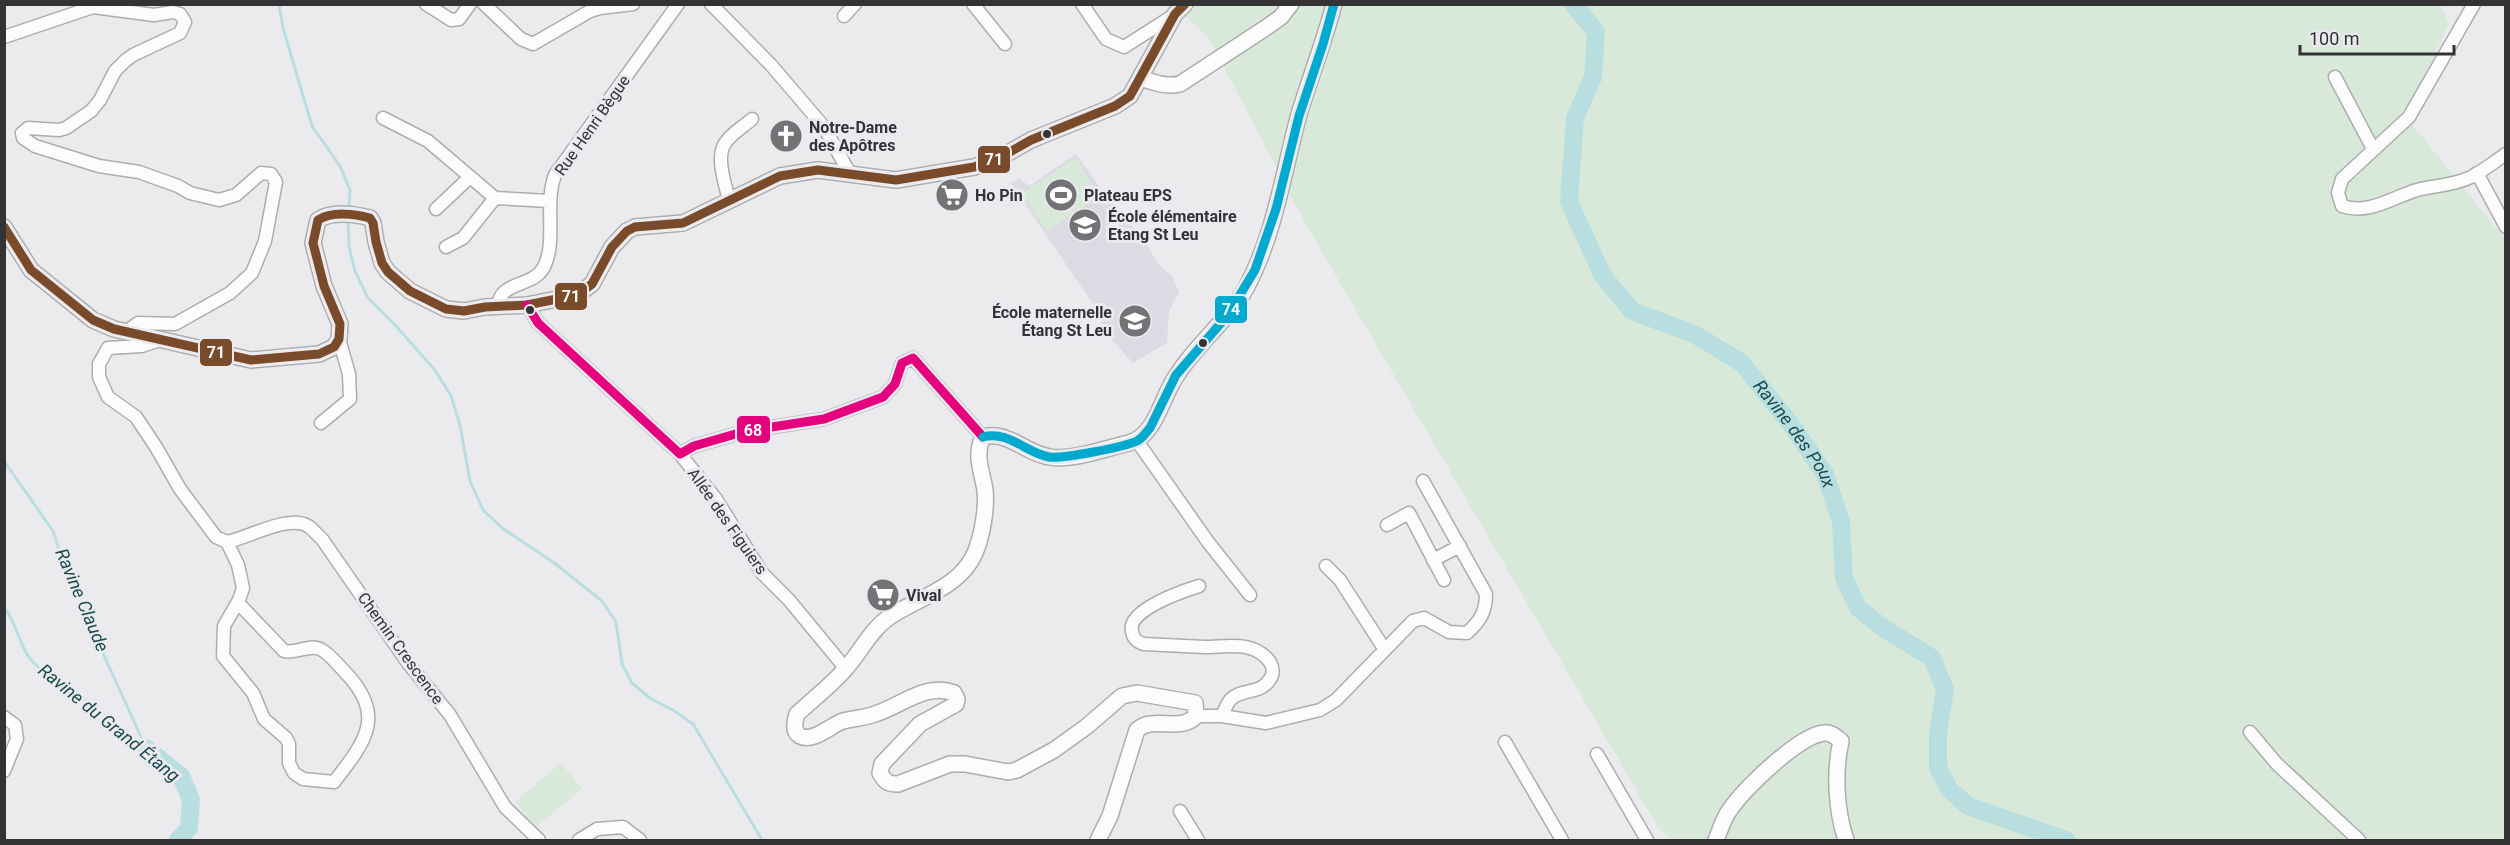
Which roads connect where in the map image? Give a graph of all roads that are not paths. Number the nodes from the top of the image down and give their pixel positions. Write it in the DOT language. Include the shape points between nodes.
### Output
graph roads {
  1 [pos="426,4"];
  2 [pos="470,4"];
  3 [pos="484,4"];
  4 [pos="633,4"];
  5 [pos="678,4"];
  6 [pos="711,4"];
  7 [pos="855,4"];
  8 [pos="973,4"];
  9 [pos="1082,4"];
  10 [pos="1291,4"];
  11 [pos="1334,4"];
  12 [pos="2474,4"];
  13 [pos="1180,9"];
  14 [pos="844,16"];
  15 [pos="4,36"];
  16 [pos="1005,44"];
  17 [pos="2335,77"];
  18 [pos="1141,78"];
  19 [pos="383,118"];
  20 [pos="752,119"];
  21 [pos="2373,149"];
  22 [pos="2505,154"];
  23 [pos="2477,173"];
  24 [pos="850,174"];
  25 [pos="470,177"];
  26 [pos="495,198"];
  27 [pos="549,201"];
  28 [pos="729,201"];
  29 [pos="436,209"];
  30 [pos="4,227"];
  31 [pos="2505,227"];
  32 [pos="446,247"];
  33 [pos="527,304"];
  34 [pos="498,307"];
  35 [pos="126,332"];
  36 [pos="339,339"];
  37 [pos="160,340"];
  38 [pos="321,423"];
  39 [pos="983,437"];
  40 [pos="1137,441"];
  41 [pos="680,454"];
  42 [pos="1423,481"];
  43 [pos="1387,525"];
  44 [pos="227,543"];
  45 [pos="1460,546"];
  46 [pos="1434,560"];
  47 [pos="1326,566"];
  48 [pos="1444,580"];
  49 [pos="1199,586"];
  50 [pos="1250,595"];
  51 [pos="236,606"];
  52 [pos="1385,650"];
  53 [pos="846,669"];
  54 [pos="1197,716"];
  55 [pos="1222,716"];
  56 [pos="4,717"];
  57 [pos="2250,732"];
  58 [pos="1505,742"];
  59 [pos="1597,754"];
  60 [pos="4,771"];
  61 [pos="1180,811"];
  62 [pos="539,840"];
  63 [pos="579,840"];
  64 [pos="640,840"];
  65 [pos="1098,840"];
  66 [pos="1198,840"];
  67 [pos="1562,840"];
  68 [pos="1647,840"];
  69 [pos="1716,840"];
  70 [pos="1846,840"];
  71 [pos="2359,840"];
  1 -- 2 [label="street" via="451,20 459,19"];
  3 -- 4 [label="street" via="521,39 533,44 590,11"];
  5 -- 27 [label="street, Rue Henri Bègue" via="566,157 555,175"];
  6 -- 24 [label="street" via="764,57 824,127"];
  7 -- 14 [label="street"];
  8 -- 16 [label="street"];
  9 -- 13 [label="street" via="1106,39 1124,47"];
  10 -- 18 [label="main road" via="1281,18 1190,79 1171,86"];
  11 -- 40 [label="main road" via="1255,270 1227,316 1176,375 1150,428"];
  12 -- 21 [label="street" via="2409,117"];
  13 -- 18 [label="main road"];
  15 -- 35 [label="street" via="93,7 154,15 180,14 185,22 180,33 125,61 91,111 59,130 28,128 22,133 23,138 35,146 99,166 139,172 205,198 219,200 236,195 261,173 271,174 276,182 265,242 252,273 230,293 175,324 138,323"];
  17 -- 21 [label="street"];
  18 -- 24 [label="main road" via="1130,96 1115,106 974,167 896,180"];
  19 -- 25 [label="street" via="428,141"];
  20 -- 28 [label="street" via="724,143 722,168"];
  21 -- 23 [label="street" via="2342,179 2338,193 2342,206 2354,210 2375,206 2418,189 2448,186"];
  22 -- 23 [label="street"];
  23 -- 31 [label="street"];
  24 -- 28 [label="main road" via="792,172"];
  25 -- 26 [label="street"];
  25 -- 29 [label="street"];
  26 -- 27 [label="street"];
  26 -- 32 [label="street" via="463,238"];
  27 -- 34 [label="street, Rue Henri Bègue" via="548,255 543,268 528,281 505,290"];
  28 -- 33 [label="main road" via="683,223 627,231 612,247 601,271 586,290"];
  30 -- 35 [label="main road" via="39,279 93,320"];
  33 -- 34 [label="main road"];
  33 -- 41 [label="street, Allée des Figuiers" via="538,323"];
  34 -- 36 [label="main road" via="446,309 410,291 382,263 373,223 366,217 331,214 318,220 312,243 340,324"];
  35 -- 37 [label="main road"];
  36 -- 37 [label="main road" via="334,347 319,354 251,360"];
  36 -- 38 [label="street" via="350,374 350,399"];
  37 -- 44 [label="street" via="142,346 108,348 99,364 99,377 108,397 136,417 180,489 216,537"];
  39 -- 40 [label="main road" via="1003,436 1050,458"];
  39 -- 41 [label="street" via="913,358 902,363 895,384 883,397 824,419 746,431"];
  39 -- 53 [label="main road" via="978,458 985,492 981,534 974,555 953,582 877,627"];
  40 -- 50 [label="street"];
  41 -- 53 [label="street, Allée des Figuiers" via="716,499 762,573"];
  42 -- 45 [label="street"];
  43 -- 46 [label="street" via="1408,513"];
  44 -- 51 [label="street" via="243,588"];
  44 -- 62 [label="street, Chemin Crescence" via="263,529 296,522 307,525 450,715 505,807"];
  45 -- 46 [label="street"];
  45 -- 52 [label="street" via="1485,594 1484,614 1467,633 1449,633 1419,618"];
  46 -- 48 [label="street"];
  47 -- 52 [label="street" via="1340,580"];
  49 -- 55 [label="street" via="1154,605 1132,622 1131,629 1136,640 1144,644 1232,645 1250,648 1264,656 1272,667 1269,682 1256,691 1234,696"];
  51 -- 51 [label="street" via="242,607 284,651 322,650 348,675 364,699 369,723 334,782 303,779 294,773 286,738 264,719 253,693 223,656 224,626"];
  52 -- 55 [label="street" via="1320,711 1266,723"];
  53 -- 54 [label="main road" via="797,714 796,731 800,736 816,735 935,689 954,693 957,699 952,709 920,724 882,764 880,773 890,784 909,781 950,764 1017,770 1086,727 1122,696 1137,693 1195,703"];
  54 -- 55 [label="street"];
  54 -- 65 [label="main road" via="1180,724 1155,723 1137,730 1110,816"];
  56 -- 60 [label="street" via="15,725 17,739"];
  57 -- 71 [label="street" via="2277,764"];
  58 -- 67 [label="street"];
  59 -- 68 [label="street"];
  61 -- 66 [label="street"];
  63 -- 64 [label="street" via="597,829 623,826"];
  69 -- 70 [label="main road" via="1727,813 1760,774 1807,740 1824,733 1833,734 1840,741 1838,793"];
}
